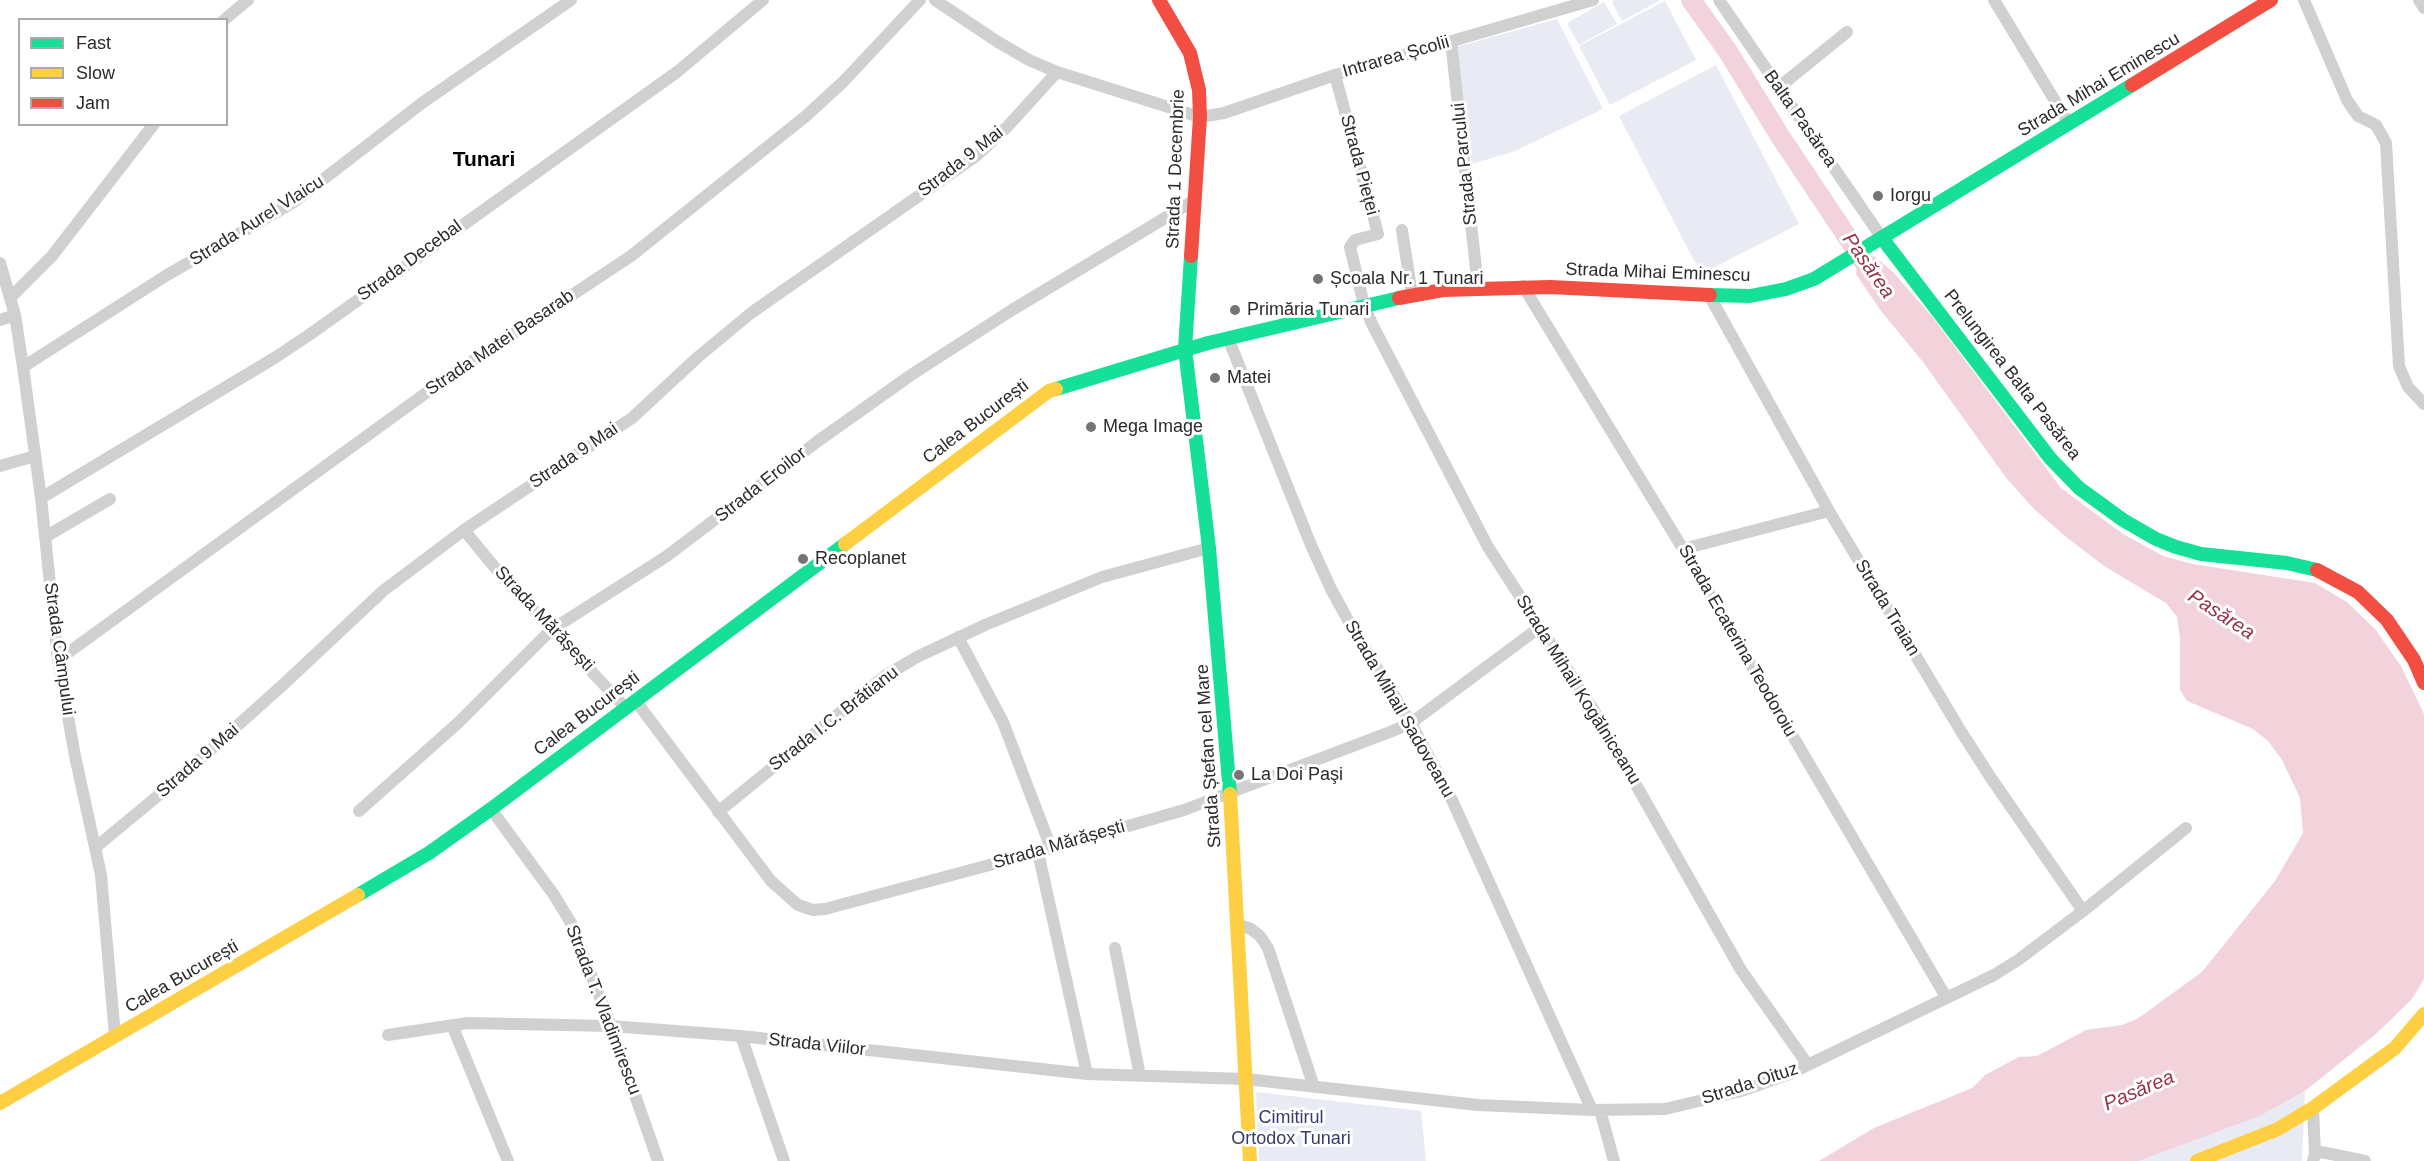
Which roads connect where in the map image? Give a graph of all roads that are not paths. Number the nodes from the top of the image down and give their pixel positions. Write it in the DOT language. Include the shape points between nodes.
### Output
graph roads {
  1 [pos="248,0"];
  2 [pos="571,0"];
  3 [pos="763,0"];
  4 [pos="920,0"];
  5 [pos="935,0"];
  6 [pos="1159,0"];
  7 [pos="1593,0"];
  8 [pos="1719,0"];
  9 [pos="1994,0"];
  10 [pos="2271,0"];
  11 [pos="2304,0"];
  12 [pos="2419,0"];
  13 [pos="2424,8"];
  14 [pos="226,18"];
  15 [pos="1846,32"];
  16 [pos="1451,41"];
  17 [pos="1057,72"];
  18 [pos="1335,75"];
  19 [pos="1778,88"];
  20 [pos="1200,117"];
  21 [pos="2069,124"];
  22 [pos="152,126"];
  23 [pos="1195,200"];
  24 [pos="1402,230"];
  25 [pos="1878,241"];
  26 [pos="0,262"];
  27 [pos="1523,286"];
  28 [pos="1478,287"];
  29 [pos="1413,295"];
  30 [pos="1709,295"];
  31 [pos="10,298"];
  32 [pos="1364,305"];
  33 [pos="15,315"];
  34 [pos="0,320"];
  35 [pos="1228,338"];
  36 [pos="1185,349"];
  37 [pos="23,367"];
  38 [pos="2424,404"];
  39 [pos="35,456"];
  40 [pos="0,466"];
  41 [pos="41,498"];
  42 [pos="110,499"];
  43 [pos="1829,511"];
  44 [pos="464,530"];
  45 [pos="45,537"];
  46 [pos="1209,548"];
  47 [pos="1683,549"];
  48 [pos="1540,627"];
  49 [pos="551,630"];
  50 [pos="958,637"];
  51 [pos="58,660"];
  52 [pos="2424,683"];
  53 [pos="630,704"];
  54 [pos="1411,723"];
  55 [pos="1230,792"];
  56 [pos="491,808"];
  57 [pos="359,811"];
  58 [pos="718,812"];
  59 [pos="2186,828"];
  60 [pos="96,847"];
  61 [pos="1051,848"];
  62 [pos="1038,852"];
  63 [pos="2083,911"];
  64 [pos="1239,925"];
  65 [pos="1115,948"];
  66 [pos="1946,997"];
  67 [pos="2424,1014"];
  68 [pos="452,1025"];
  69 [pos="611,1026"];
  70 [pos="388,1035"];
  71 [pos="115,1036"];
  72 [pos="741,1036"];
  73 [pos="1808,1065"];
  74 [pos="1087,1074"];
  75 [pos="1140,1076"];
  76 [pos="1246,1079"];
  77 [pos="1314,1087"];
  78 [pos="0,1102"];
  79 [pos="2313,1108"];
  80 [pos="1596,1110"];
  81 [pos="2314,1157"];
  82 [pos="508,1161"];
  83 [pos="658,1161"];
  84 [pos="784,1161"];
  85 [pos="1250,1161"];
  86 [pos="1614,1161"];
  87 [pos="2197,1161"];
  88 [pos="2365,1161"];
  1 -- 14 [label="street"];
  2 -- 37 [label="street, Strada Aurel Vlaicu" via="422,103 294,202 167,275"];
  3 -- 41 [label="street, Strada Decebal" via="677,72 301,340"];
  4 -- 51 [label="street, Strada Matei Basarab" via="806,116 631,256 448,377"];
  5 -- 17 [label="street" via="998,42"];
  6 -- 20 [label="main road, Strada 1 Decembrie" via="1190,53 1196,71"];
  7 -- 16 [label="street, Intrarea Școlii"];
  8 -- 19 [label="street, Balta Pasărea"];
  9 -- 21 [label="street"];
  10 -- 21 [label="main road, Strada Mihai Eminescu"];
  11 -- 38 [label="street" via="2347,100 2358,116 2376,125 2386,143 2399,366 2408,387"];
  12 -- 13 [label="street"];
  15 -- 19 [label="street"];
  16 -- 18 [label="street, Intrarea Școlii"];
  16 -- 28 [label="street, Strada Parcului"];
  17 -- 20 [label="street"];
  17 -- 44 [label="street, Strada 9 Mai" via="975,156 751,313 632,418"];
  18 -- 20 [label="street, Intrarea Școlii" via="1224,113"];
  18 -- 32 [label="street, Strada Pieței" via="1378,234 1351,243"];
  19 -- 25 [label="street, Balta Pasărea"];
  20 -- 23 [label="main road, Strada 1 Decembrie"];
  21 -- 25 [label="main road, Strada Mihai Eminescu"];
  22 -- 31 [label="street" via="52,256"];
  23 -- 36 [label="main road, Strada 1 Decembrie"];
  23 -- 49 [label="street, Strada Eroilor" via="911,375 667,556"];
  24 -- 29 [label="street"];
  25 -- 30 [label="main road, Strada Mihai Eminescu" via="1814,279 1786,289 1750,296"];
  25 -- 52 [label="main road, Prelungirea Balta Pasărea" via="2050,458 2079,488 2123,519 2176,547 2201,554 2287,563 2335,578 2358,592 2387,620 2414,660"];
  26 -- 31 [label="street, Strada Câmpului"];
  27 -- 28 [label="main road, Strada Mihai Eminescu"];
  27 -- 30 [label="main road, Strada Mihai Eminescu"];
  27 -- 47 [label="street, Strada Ecaterina Teodoroiu"];
  28 -- 29 [label="main road, Strada Mihai Eminescu"];
  29 -- 32 [label="main road, Strada Mihai Eminescu"];
  30 -- 43 [label="street, Strada Traian"];
  31 -- 33 [label="street, Strada Câmpului"];
  32 -- 35 [label="main road, Strada Mihai Eminescu"];
  32 -- 48 [label="street, Strada Mihail Kogălniceanu" via="1474,521"];
  33 -- 34 [label="street"];
  33 -- 37 [label="street, Strada Câmpului"];
  35 -- 36 [label="main road, Strada Mihai Eminescu"];
  35 -- 54 [label="street, Strada Mihail Sadoveanu" via="1331,589"];
  36 -- 46 [label="main road, Strada Ștefan cel Mare"];
  36 -- 53 [label="main road, Calea București" via="1042,395"];
  37 -- 39 [label="street, Strada Câmpului"];
  39 -- 40 [label="street"];
  39 -- 41 [label="street, Strada Câmpului"];
  41 -- 45 [label="street, Strada Câmpului"];
  42 -- 45 [label="street"];
  43 -- 47 [label="street"];
  43 -- 63 [label="street, Strada Traian" via="1979,760"];
  44 -- 49 [label="street, Strada Mărășești"];
  44 -- 60 [label="street, Strada 9 Mai" via="383,591 177,780"];
  45 -- 51 [label="street, Strada Câmpului"];
  46 -- 50 [label="street, Strada I.C. Brătianu" via="1102,577"];
  46 -- 55 [label="main road, Strada Ștefan cel Mare"];
  47 -- 66 [label="street, Strada Ecaterina Teodoroiu"];
  48 -- 54 [label="street, Strada Mărășești"];
  48 -- 73 [label="street, Strada Mihail Kogălniceanu" via="1593,709 1741,970"];
  49 -- 53 [label="street, Strada Mărășești"];
  49 -- 57 [label="street, Strada Eroilor" via="459,722"];
  50 -- 58 [label="street, Strada I.C. Brătianu" via="885,676"];
  50 -- 61 [label="street" via="1003,722"];
  51 -- 60 [label="street, Strada Câmpului"];
  53 -- 56 [label="main road, Calea București"];
  53 -- 58 [label="street, Strada Mărășești"];
  54 -- 55 [label="street, Strada Mărășești"];
  54 -- 80 [label="street, Strada Mihail Sadoveanu" via="1470,839"];
  55 -- 61 [label="street, Strada Mărășești" via="1184,810"];
  55 -- 64 [label="main road, Strada Ștefan cel Mare"];
  56 -- 69 [label="street, Strada T. Vladimirescu" via="571,923"];
  56 -- 71 [label="main road, Calea București" via="395,874"];
  58 -- 62 [label="street, Strada Mărășești" via="771,881 798,905 813,910"];
  59 -- 63 [label="street, Strada Oituz"];
  60 -- 71 [label="street, Strada Câmpului"];
  61 -- 62 [label="street, Strada Mărășești"];
  62 -- 74 [label="street"];
  63 -- 66 [label="street, Strada Oituz" via="2018,960"];
  64 -- 76 [label="main road, Strada Ștefan cel Mare"];
  64 -- 77 [label="street" via="1260,936 1268,948"];
  65 -- 75 [label="street"];
  66 -- 73 [label="street, Strada Oituz"];
  67 -- 79 [label="main road" via="2395,1048"];
  68 -- 69 [label="street, Strada Viilor"];
  68 -- 70 [label="street, Strada Viilor"];
  68 -- 82 [label="street"];
  69 -- 72 [label="street, Strada Viilor"];
  69 -- 83 [label="street, Strada T. Vladimirescu"];
  71 -- 78 [label="main road, Calea București"];
  72 -- 74 [label="street, Strada Viilor"];
  72 -- 84 [label="street"];
  73 -- 80 [label="street, Strada Oituz" via="1708,1100 1665,1109"];
  74 -- 75 [label="street, Strada Viilor"];
  75 -- 76 [label="street, Strada Viilor"];
  76 -- 77 [label="street, Strada Oituz"];
  76 -- 85 [label="main road, Strada Ștefan cel Mare"];
  77 -- 80 [label="street, Strada Oituz" via="1478,1105"];
  79 -- 81 [label="street"];
  79 -- 87 [label="main road" via="2278,1129"];
  80 -- 86 [label="street, Strada Mihail Sadoveanu"];
  81 -- 88 [label="street" via="2321,1152"];
}
